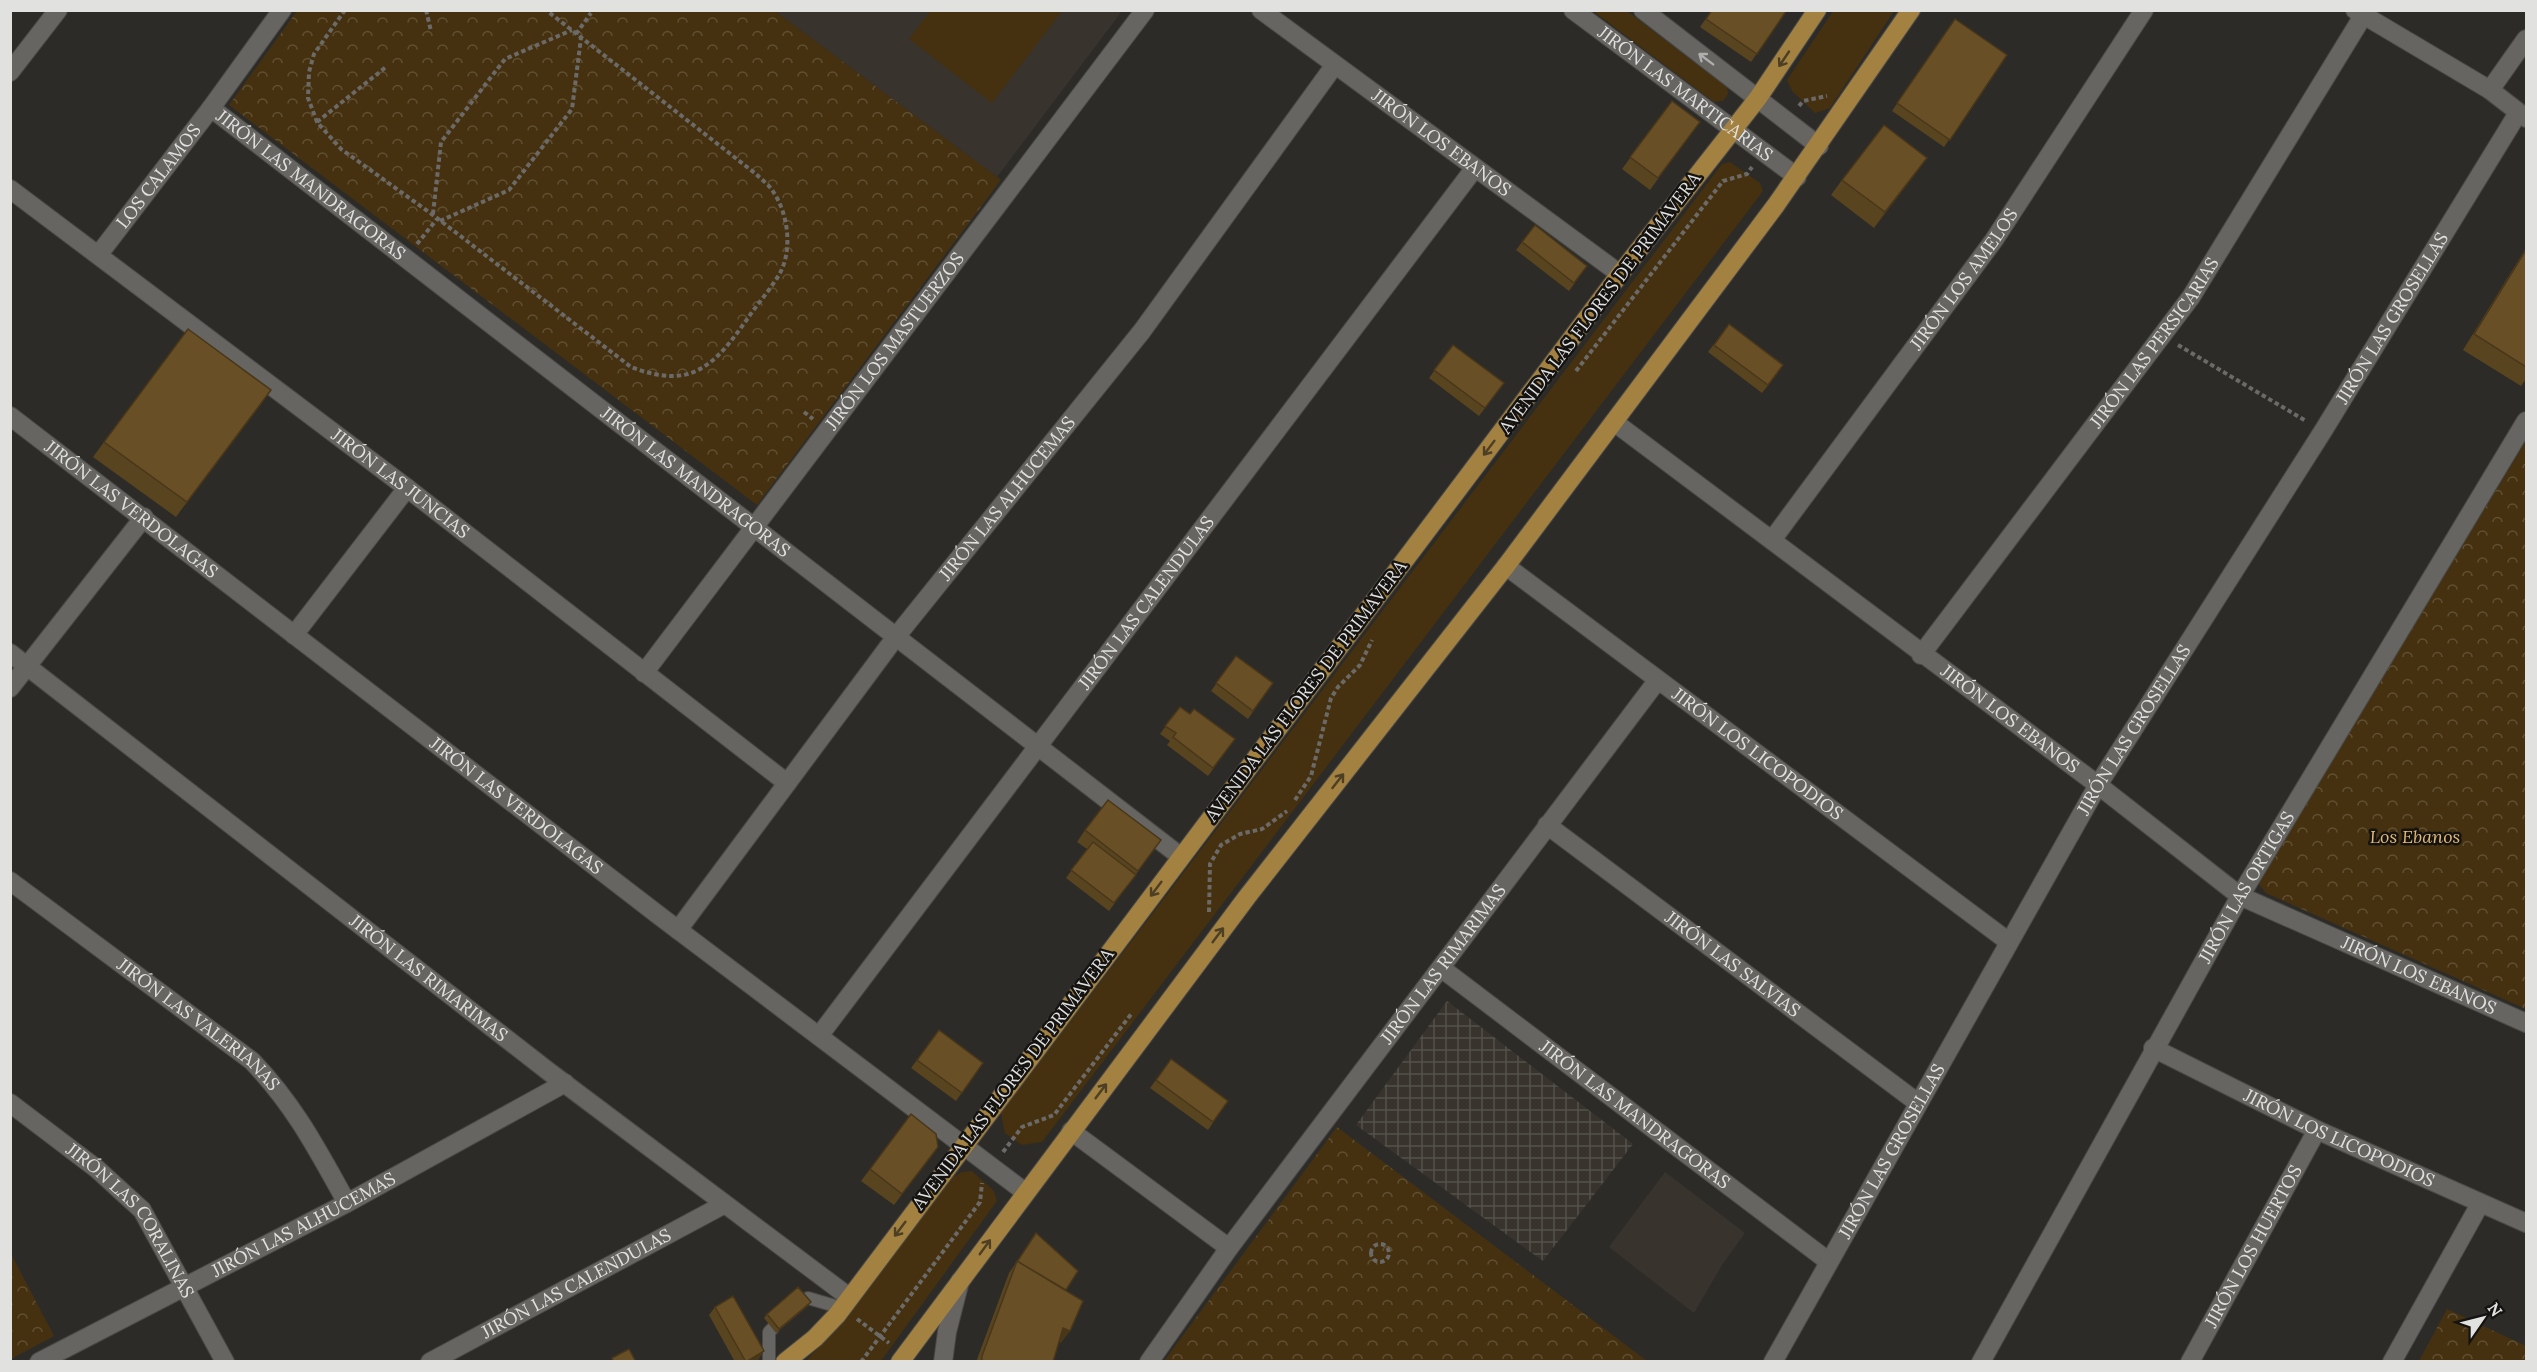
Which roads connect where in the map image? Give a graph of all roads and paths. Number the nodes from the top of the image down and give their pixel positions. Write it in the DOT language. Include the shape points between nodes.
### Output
graph roads {
  1 [pos="58,10"];
  2 [pos="282,10"];
  3 [pos="345,10"];
  4 [pos="426,10"];
  5 [pos="546,10"];
  6 [pos="1145,10"];
  7 [pos="1261,10"];
  8 [pos="1573,10"];
  9 [pos="1643,10"];
  10 [pos="1817,10"];
  11 [pos="1911,10"];
  12 [pos="2144,10"];
  13 [pos="591,13"];
  14 [pos="2360,13"];
  15 [pos="572,30"];
  16 [pos="431,31"];
  17 [pos="576,34"];
  18 [pos="581,38"];
  19 [pos="2526,39"];
  20 [pos="1334,66"];
  21 [pos="386,67"];
  22 [pos="10,72"];
  23 [pos="2490,90"];
  24 [pos="1758,98"];
  25 [pos="211,108"];
  26 [pos="2522,115"];
  27 [pos="317,122"];
  28 [pos="1732,131"];
  29 [pos="1819,146"];
  30 [pos="1474,169"];
  31 [pos="1747,174"];
  32 [pos="1797,177"];
  33 [pos="10,189"];
  34 [pos="437,218"];
  35 [pos="417,244"];
  36 [pos="99,254"];
  37 [pos="1620,274"];
  38 [pos="2162,335"];
  39 [pos="1572,376"];
  40 [pos="10,416"];
  41 [pos="2526,421"];
  42 [pos="1614,422"];
  43 [pos="2323,431"];
  44 [pos="406,488"];
  45 [pos="144,517"];
  46 [pos="753,528"];
  47 [pos="1772,540"];
  48 [pos="1506,566"];
  49 [pos="294,635"];
  50 [pos="1374,637"];
  51 [pos="895,638"];
  52 [pos="10,653"];
  53 [pos="1921,655"];
  54 [pos="27,666"];
  55 [pos="644,673"];
  56 [pos="1657,681"];
  57 [pos="10,688"];
  58 [pos="1037,747"];
  59 [pos="787,783"];
  60 [pos="2098,785"];
  61 [pos="1294,801"];
  62 [pos="1288,809"];
  63 [pos="1547,825"];
  64 [pos="1180,856"];
  65 [pos="10,881"];
  66 [pos="2240,896"];
  67 [pos="1202,922"];
  68 [pos="678,930"];
  69 [pos="2008,942"];
  70 [pos="1441,968"];
  71 [pos="1139,1004"];
  72 [pos="2526,1023"];
  73 [pos="819,1036"];
  74 [pos="2153,1048"];
  75 [pos="565,1083"];
  76 [pos="10,1103"];
  77 [pos="1918,1103"];
  78 [pos="2317,1130"];
  79 [pos="1071,1131"];
  80 [pos="1013,1138"];
  81 [pos="963,1146"];
  82 [pos="983,1180"];
  83 [pos="1025,1192"];
  84 [pos="347,1203"];
  85 [pos="723,1204"];
  86 [pos="2480,1204"];
  87 [pos="2526,1223"];
  88 [pos="1229,1248"];
  89 [pos="1371,1256"];
  90 [pos="1828,1261"];
  91 [pos="960,1281"];
  92 [pos="832,1285"];
  93 [pos="184,1286"];
  94 [pos="845,1303"];
  95 [pos="773,1328"];
  96 [pos="881,1337"];
  97 [pos="903,1358"];
  98 [pos="39,1362"];
  99 [pos="225,1362"];
  100 [pos="430,1362"];
  101 [pos="769,1362"];
  102 [pos="784,1362"];
  103 [pos="861,1362"];
  104 [pos="943,1362"];
  105 [pos="1149,1362"];
  106 [pos="1773,1362"];
  107 [pos="1981,1362"];
  108 [pos="2190,1362"];
  109 [pos="2392,1362"];
  1 -- 22 [label="street"];
  2 -- 25 [label="street, LOS CALAMOS"];
  3 -- 27 [label="path" via="314,54 309,72 308,98"];
  4 -- 16 [label="path"];
  5 -- 15 [label="path"];
  6 -- 46 [label="street, JIRÓN LOS MASTUERZOS"];
  7 -- 20 [label="street, JIRÓN LOS EBANOS"];
  8 -- 28 [label="street, JIRÓN LAS MARTICARIAS"];
  24 -- 9 [label="street, one-way"];
  10 -- 24 [label="main road, AVENIDA LAS FLORES DE PRIMAVERA, one-way"];
  11 -- 29 [label="main road"];
  12 -- 47 [label="street, JIRÓN LOS AMELOS" via="1994,240"];
  13 -- 17 [label="path"];
  14 -- 23 [label="street"];
  14 -- 38 [label="street, JIRÓN LAS PERSICARIAS" via="2191,297"];
  15 -- 17 [label="path"];
  15 -- 34 [label="path" via="505,58 441,142"];
  17 -- 18 [label="path"];
  18 -- 34 [label="path" via="572,109 509,190"];
  18 -- 34 [label="path" via="773,191 788,234 785,258 780,273 732,340 716,358 696,371 672,376 632,367"];
  19 -- 23 [label="street"];
  20 -- 30 [label="street, JIRÓN LOS EBANOS"];
  20 -- 51 [label="street, JIRÓN LAS ALHUCEMAS" via="1142,331"];
  21 -- 27 [label="path"];
  23 -- 26 [label="street"];
  24 -- 28 [label="main road, AVENIDA LAS FLORES DE PRIMAVERA"];
  24 -- 29 [label="street"];
  25 -- 36 [label="street, LOS CALAMOS"];
  25 -- 46 [label="street, JIRÓN LAS MANDRAGORAS"];
  26 -- 43 [label="street, JIRÓN LAS GROSELLAS"];
  27 -- 34 [label="path" via="341,149"];
  28 -- 32 [label="street, JIRÓN LAS MARTICARIAS"];
  28 -- 37 [label="main road, AVENIDA LAS FLORES DE PRIMAVERA"];
  29 -- 32 [label="main road"];
  30 -- 37 [label="street, JIRÓN LOS EBANOS"];
  30 -- 58 [label="street, JIRÓN LAS CALENDULAS"];
  31 -- 39 [label="path" via="1723,181"];
  32 -- 42 [label="main road"];
  33 -- 36 [label="street, JIRÓN LAS JUNCIAS"];
  34 -- 35 [label="path"];
  36 -- 44 [label="street, JIRÓN LAS JUNCIAS"];
  37 -- 64 [label="main road, AVENIDA LAS FLORES DE PRIMAVERA, one-way"];
  38 -- 43 [label="path"];
  38 -- 53 [label="street, JIRÓN LAS PERSICARIAS"];
  40 -- 45 [label="street, JIRÓN LAS VERDOLAGAS"];
  41 -- 66 [label="street, JIRÓN LAS ORTIGAS"];
  42 -- 47 [label="street, JIRÓN LOS EBANOS"];
  42 -- 48 [label="main road"];
  43 -- 60 [label="street, JIRÓN LAS GROSELLAS"];
  44 -- 49 [label="street"];
  44 -- 55 [label="street, JIRÓN LAS JUNCIAS"];
  45 -- 49 [label="street, JIRÓN LAS VERDOLAGAS"];
  45 -- 54 [label="street"];
  46 -- 51 [label="street, JIRÓN LAS MANDRAGORAS"];
  46 -- 55 [label="street, JIRÓN LOS MASTUERZOS"];
  47 -- 53 [label="street, JIRÓN LOS EBANOS"];
  48 -- 56 [label="street, JIRÓN LOS LICOPODIOS"];
  79 -- 48 [label="main road, one-way" via="1246,897"];
  49 -- 68 [label="street, JIRÓN LAS VERDOLAGAS"];
  50 -- 61 [label="path" via="1359,665 1331,698 1311,776"];
  51 -- 58 [label="street, JIRÓN LAS MANDRAGORAS"];
  51 -- 59 [label="street, JIRÓN LAS ALHUCEMAS"];
  52 -- 54 [label="street, JIRÓN LAS RIMARIMAS"];
  53 -- 60 [label="street, JIRÓN LOS EBANOS"];
  54 -- 57 [label="street"];
  54 -- 75 [label="street, JIRÓN LAS RIMARIMAS"];
  55 -- 59 [label="street, JIRÓN LAS JUNCIAS"];
  56 -- 63 [label="street, JIRÓN LAS RIMARIMAS"];
  56 -- 69 [label="street, JIRÓN LOS LICOPODIOS"];
  58 -- 64 [label="street, JIRÓN LAS MANDRAGORAS"];
  58 -- 73 [label="street, JIRÓN LAS CALENDULAS"];
  59 -- 68 [label="street, JIRÓN LAS ALHUCEMAS"];
  60 -- 66 [label="street, JIRÓN LOS EBANOS"];
  60 -- 69 [label="street, JIRÓN LAS GROSELLAS"];
  62 -- 67 [label="path" via="1262,829 1240,834 1221,845 1210,864 1209,912"];
  63 -- 70 [label="street, JIRÓN LAS RIMARIMAS"];
  63 -- 77 [label="street, JIRÓN LAS SALVIAS"];
  64 -- 81 [label="main road, AVENIDA LAS FLORES DE PRIMAVERA, one-way"];
  65 -- 84 [label="street, JIRÓN LAS VALERIANAS" via="252,1061 302,1120"];
  66 -- 72 [label="street, JIRÓN LOS EBANOS"];
  66 -- 74 [label="street, JIRÓN LAS ORTIGAS"];
  68 -- 73 [label="street, JIRÓN LAS VERDOLAGAS"];
  69 -- 77 [label="street, JIRÓN LAS GROSELLAS"];
  70 -- 88 [label="street, JIRÓN LAS RIMARIMAS"];
  70 -- 90 [label="street, JIRÓN LAS MANDRAGORAS"];
  71 -- 80 [label="path" via="1054,1115 1022,1127"];
  73 -- 81 [label="street, JIRÓN LAS VERDOLAGAS"];
  74 -- 78 [label="street, JIRÓN LOS LICOPODIOS"];
  74 -- 107 [label="street, JIRÓN LAS ORTIGAS"];
  75 -- 84 [label="street, JIRÓN LAS ALHUCEMAS"];
  75 -- 85 [label="street, JIRÓN LAS RIMARIMAS"];
  76 -- 93 [label="street, JIRÓN LAS CORALINAS" via="97,1168 142,1210"];
  77 -- 90 [label="street, JIRÓN LAS GROSELLAS"];
  78 -- 86 [label="street, JIRÓN LOS LICOPODIOS"];
  78 -- 108 [label="street, JIRÓN LOS HUERTOS"];
  79 -- 83 [label="main road"];
  79 -- 88 [label="street"];
  81 -- 83 [label="street, JIRÓN LAS VERDOLAGAS"];
  81 -- 94 [label="main road, AVENIDA LAS FLORES DE PRIMAVERA, one-way"];
  82 -- 96 [label="path" via="980,1202"];
  91 -- 83 [label="main road, one-way"];
  84 -- 93 [label="street, JIRÓN LAS ALHUCEMAS"];
  85 -- 92 [label="street, JIRÓN LAS RIMARIMAS"];
  85 -- 100 [label="street, JIRÓN LAS CALENDULAS"];
  86 -- 87 [label="street, JIRÓN LOS LICOPODIOS"];
  86 -- 109 [label="street"];
  88 -- 105 [label="street, JIRÓN LAS RIMARIMAS"];
  89 -- 89 [label="path" via="1384,1262 1389,1249 1378,1243"];
  90 -- 106 [label="street, JIRÓN LAS GROSELLAS"];
  91 -- 97 [label="main road"];
  91 -- 104 [label="street"];
  92 -- 94 [label="street, JIRÓN LAS RIMARIMAS"];
  92 -- 94 [label="lane" via="806,1300"];
  93 -- 98 [label="street, JIRÓN LAS ALHUCEMAS"];
  93 -- 99 [label="street, JIRÓN LAS CORALINAS"];
  94 -- 96 [label="path"];
  94 -- 102 [label="main road, AVENIDA LAS FLORES DE PRIMAVERA" via="815,1338"];
  95 -- 101 [label="lane" via="769,1332"];
  96 -- 97 [label="path"];
  96 -- 103 [label="path"];
}
